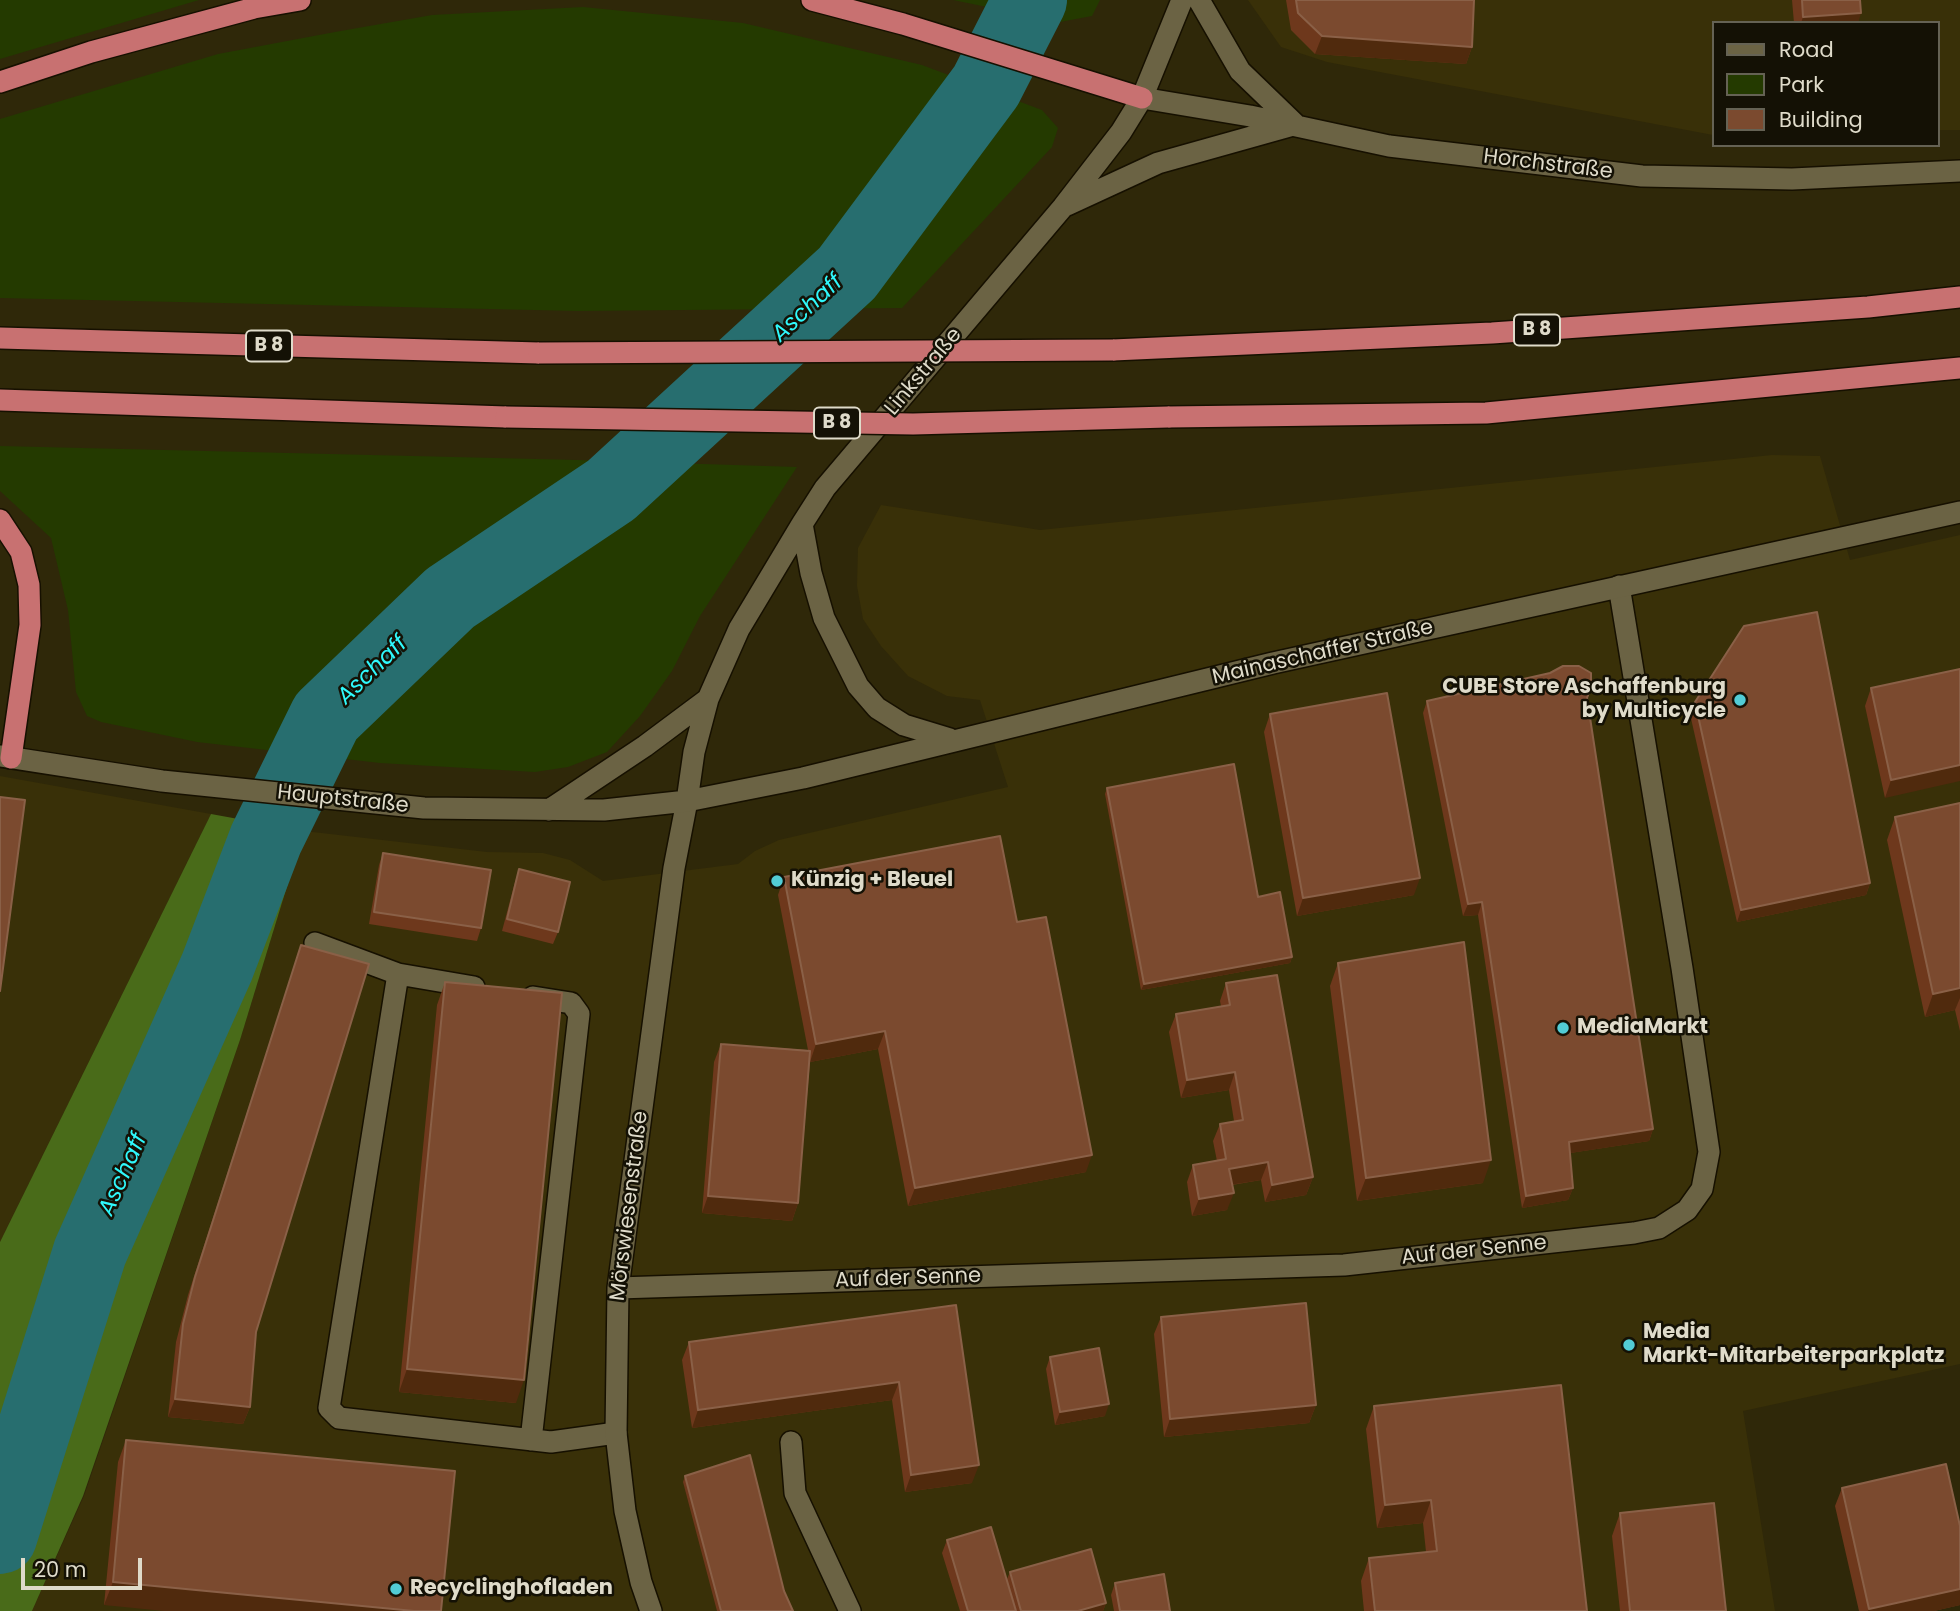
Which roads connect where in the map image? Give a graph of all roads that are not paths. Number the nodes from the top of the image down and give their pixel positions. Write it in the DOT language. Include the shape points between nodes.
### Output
graph roads {
  1 [pos="300,0"];
  2 [pos="812,0"];
  3 [pos="1182,0"];
  4 [pos="1199,0"];
  5 [pos="0,82"];
  6 [pos="1142,98"];
  7 [pos="1296,125"];
  8 [pos="1960,171"];
  9 [pos="1063,207"];
  10 [pos="1960,296"];
  11 [pos="0,338"];
  12 [pos="1960,368"];
  13 [pos="0,400"];
  14 [pos="1960,512"];
  15 [pos="0,520"];
  16 [pos="802,524"];
  17 [pos="1619,586"];
  18 [pos="708,699"];
  19 [pos="952,740"];
  20 [pos="6,757"];
  21 [pos="687,801"];
  22 [pos="548,811"];
  23 [pos="315,943"];
  24 [pos="398,974"];
  25 [pos="491,990"];
  26 [pos="518,995"];
  27 [pos="618,1288"];
  28 [pos="616,1433"];
  29 [pos="530,1440"];
  30 [pos="791,1441"];
  31 [pos="651,1611"];
  32 [pos="850,1611"];
  1 -- 5 [label="highway" via="229,14"];
  2 -- 6 [label="highway"];
  3 -- 6 [label="street, Linkstraße"];
  4 -- 7 [label="street" via="1240,71"];
  6 -- 7 [label="street, Horchstraße"];
  6 -- 9 [label="street, Linkstraße"];
  7 -- 8 [label="street, Horchstraße" via="1389,146 1642,176 1792,178"];
  7 -- 9 [label="street" via="1158,163"];
  9 -- 16 [label="street, Linkstraße" via="825,488"];
  10 -- 11 [label="highway, B 8, bridge" via="1868,307 1506,332 1113,350 539,353"];
  12 -- 13 [label="highway, B 8, bridge" via="1486,413 913,424 506,417"];
  14 -- 17 [label="street, Mainaschaffer Straße"];
  15 -- 20 [label="highway" via="21,552 29,585 30,625"];
  16 -- 18 [label="street, Linkstraße" via="739,629"];
  16 -- 19 [label="street" via="824,618 858,685 877,708 904,725"];
  17 -- 19 [label="street, Mainaschaffer Straße"];
  17 -- 27 [label="street, Auf der Senne" via="1709,1152 1702,1189 1687,1210 1659,1228 1634,1233 1343,1265"];
  18 -- 21 [label="street, Linkstraße"];
  18 -- 22 [label="street"];
  19 -- 21 [label="street, Mainaschaffer Straße" via="803,778"];
  20 -- 22 [label="street, Hauptstraße" via="356,804"];
  21 -- 22 [label="street, Hauptstraße"];
  21 -- 27 [label="street, Mörswiesenstraße"];
  23 -- 24 [label="street"];
  24 -- 25 [label="street"];
  24 -- 29 [label="street" via="329,1408 339,1418"];
  26 -- 29 [label="street" via="571,1003 579,1014"];
  27 -- 28 [label="street, Mörswiesenstraße"];
  28 -- 29 [label="street" via="551,1442"];
  28 -- 31 [label="street, Mörswiesenstraße" via="625,1511"];
  30 -- 32 [label="street" via="795,1493"];
}
